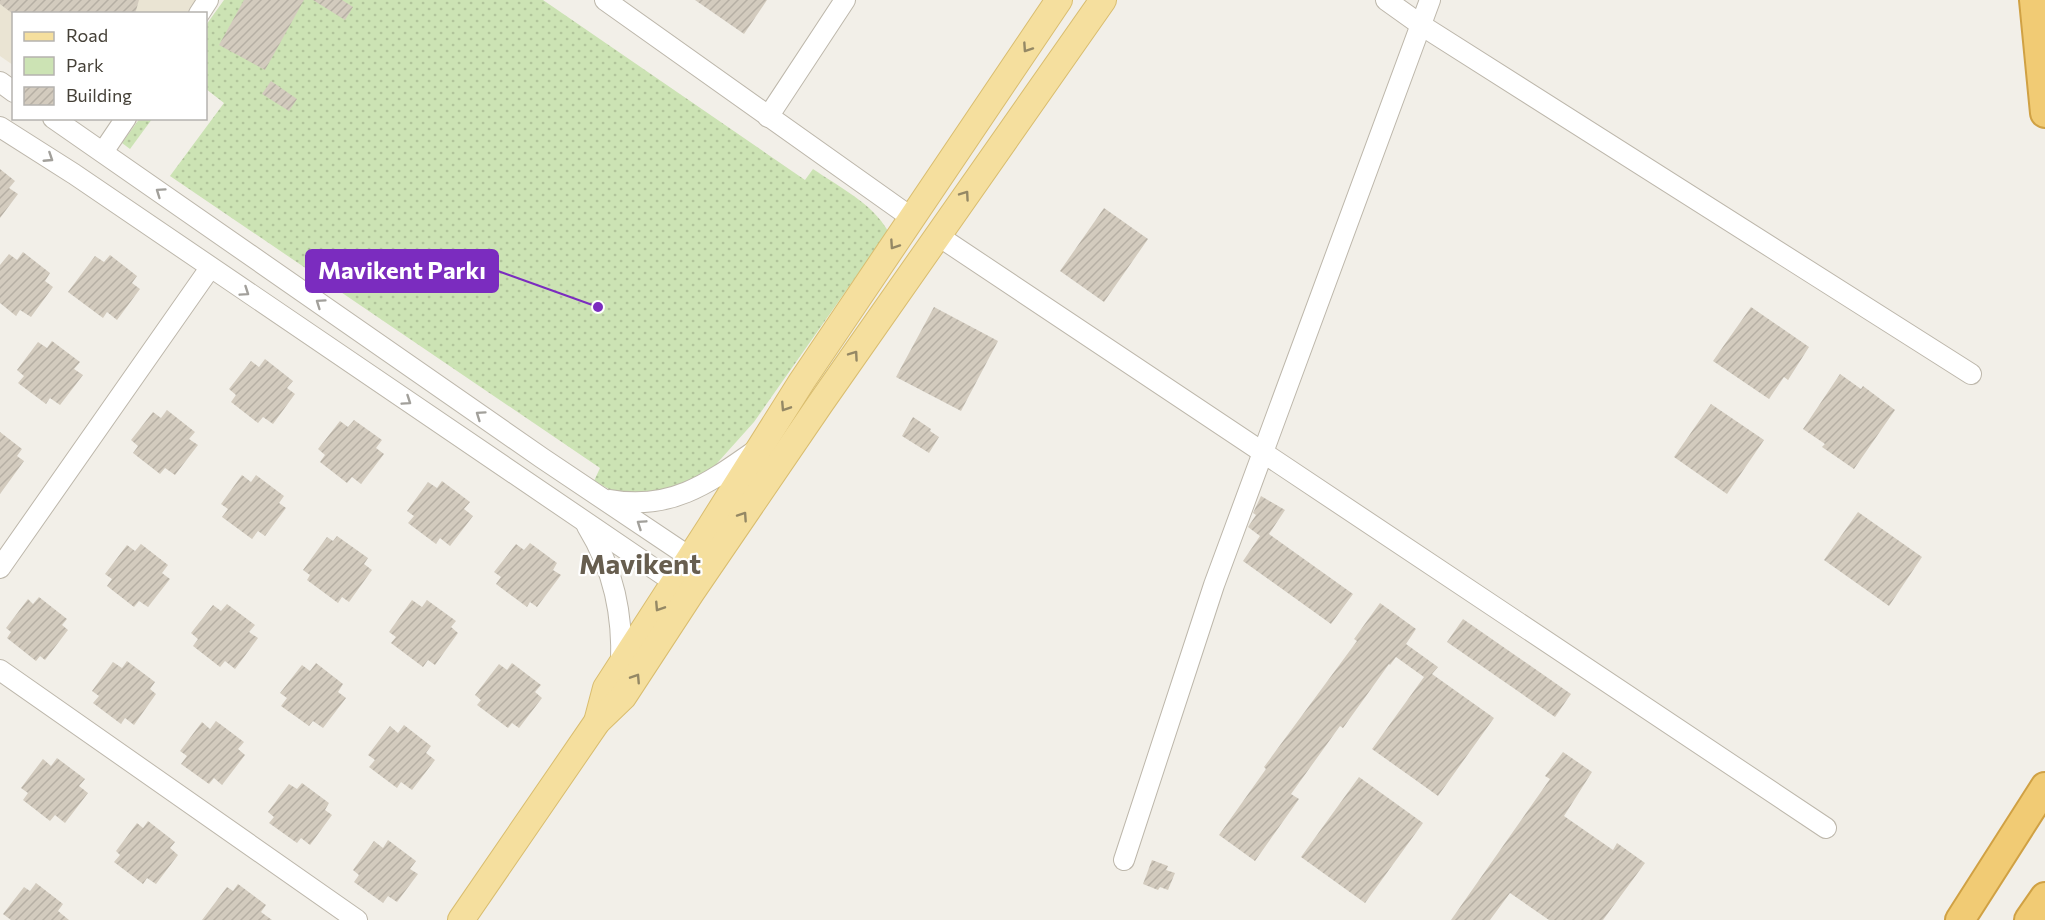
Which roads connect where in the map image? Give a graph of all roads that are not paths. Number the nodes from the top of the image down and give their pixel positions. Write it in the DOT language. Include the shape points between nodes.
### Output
graph roads {
  1 [pos="605,0"];
  2 [pos="845,0"];
  3 [pos="1059,0"];
  4 [pos="1103,0"];
  5 [pos="1386,0"];
  6 [pos="1430,0"];
  7 [pos="2034,0"];
  8 [pos="1421,25"];
  9 [pos="2045,113"];
  10 [pos="768,117"];
  11 [pos="56,120"];
  12 [pos="125,120"];
  13 [pos="0,127"];
  14 [pos="103,152"];
  15 [pos="912,218"];
  16 [pos="937,235"];
  17 [pos="210,268"];
  18 [pos="1971,374"];
  19 [pos="760,447"];
  20 [pos="1263,452"];
  21 [pos="605,500"];
  22 [pos="584,521"];
  23 [pos="699,564"];
  24 [pos="0,568"];
  25 [pos="683,588"];
  26 [pos="621,665"];
  27 [pos="0,670"];
  28 [pos="597,722"];
  29 [pos="2045,787"];
  30 [pos="2045,803"];
  31 [pos="1826,828"];
  32 [pos="1124,860"];
  33 [pos="2045,897"];
  34 [pos="2045,909"];
  35 [pos="357,920"];
  36 [pos="461,920"];
  37 [pos="1961,920"];
  38 [pos="2029,920"];
  39 [pos="2037,920"];
  1 -- 10 [label="street"];
  2 -- 10 [label="street"];
  3 -- 15 [label="main road, one-way"];
  16 -- 4 [label="main road, one-way"];
  5 -- 8 [label="street"];
  6 -- 8 [label="street"];
  7 -- 9 [label="highway"];
  8 -- 18 [label="street"];
  8 -- 20 [label="street"];
  10 -- 15 [label="street"];
  11 -- 14 [label="street"];
  12 -- 14 [label="street"];
  13 -- 17 [label="street, one-way"];
  21 -- 14 [label="street, one-way"];
  15 -- 19 [label="main road, one-way"];
  16 -- 20 [label="street"];
  23 -- 16 [label="main road, one-way"];
  17 -- 22 [label="street, one-way"];
  17 -- 24 [label="street"];
  19 -- 21 [label="street" via="715,479 682,496 642,503"];
  19 -- 23 [label="main road"];
  20 -- 31 [label="street"];
  20 -- 32 [label="street" via="1214,585"];
  23 -- 21 [label="street, one-way"];
  22 -- 25 [label="street"];
  22 -- 26 [label="street" via="605,560 615,591 621,623"];
  23 -- 25 [label="main road"];
  25 -- 26 [label="main road, one-way"];
  28 -- 25 [label="main road, one-way" via="623,697"];
  26 -- 28 [label="main road" via="606,688"];
  27 -- 35 [label="street"];
  28 -- 36 [label="main road"];
  29 -- 37 [label="highway"];
  30 -- 37 [label="highway"];
  33 -- 38 [label="highway"];
  34 -- 39 [label="highway"];
}
